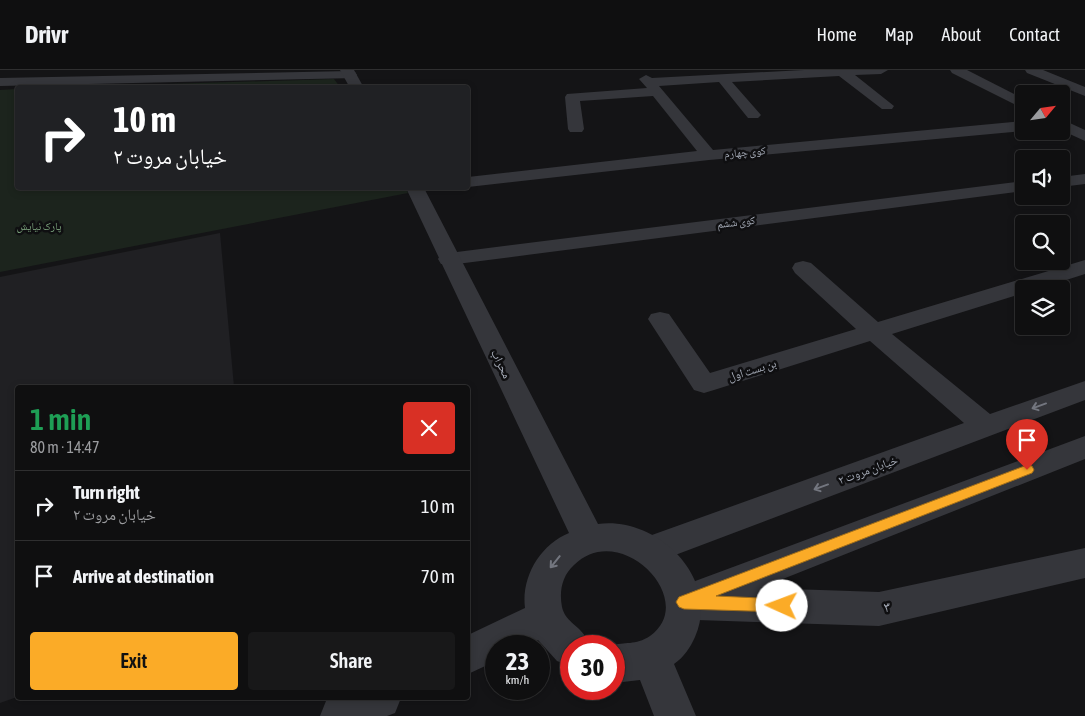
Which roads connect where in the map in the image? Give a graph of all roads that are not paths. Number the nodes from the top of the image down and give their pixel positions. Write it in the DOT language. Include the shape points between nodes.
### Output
graph roads {
  1 [pos="88,70"];
  2 [pos="881,70"];
  3 [pos="957,70"];
  4 [pos="1032,70"];
  5 [pos="348,72"];
  6 [pos="842,72"];
  7 [pos="772,73"];
  8 [pos="722,78"];
  9 [pos="75,80"];
  10 [pos="649,81"];
  11 [pos="0,82"];
  12 [pos="355,85"];
  13 [pos="1085,92"];
  14 [pos="1015,100"];
  15 [pos="1085,100"];
  16 [pos="1070,101"];
  17 [pos="887,106"];
  18 [pos="754,115"];
  19 [pos="1015,127"];
  20 [pos="1070,128"];
  21 [pos="576,129"];
  22 [pos="1085,136"];
  23 [pos="709,155"];
  24 [pos="1085,179"];
  25 [pos="1070,181"];
  26 [pos="470,182"];
  27 [pos="1015,187"];
  28 [pos="417,190"];
  29 [pos="449,259"];
  30 [pos="1085,267"];
  31 [pos="803,268"];
  32 [pos="660,319"];
  33 [pos="875,333"];
  34 [pos="1085,390"];
  35 [pos="986,426"];
  36 [pos="1085,447"];
  37 [pos="589,540"];
  38 [pos="650,550"];
  39 [pos="1085,563"];
  40 [pos="684,602"];
  41 [pos="546,617"];
  42 [pos="560,639"];
  43 [pos="470,654"];
  44 [pos="652,658"];
  45 [pos="625,664"];
  46 [pos="376,700"];
  47 [pos="341,716"];
  48 [pos="675,716"];
  1 -- 9 [label="street"];
  2 -- 6 [label="street"];
  3 -- 14 [label="street"];
  4 -- 13 [label="street"];
  5 -- 9 [label="street"];
  5 -- 12 [label="street"];
  6 -- 7 [label="street"];
  6 -- 17 [label="street"];
  7 -- 8 [label="street"];
  8 -- 10 [label="street"];
  8 -- 18 [label="street"];
  9 -- 11 [label="street"];
  10 -- 21 [label="street" via="572,98"];
  10 -- 23 [label="street"];
  15 -- 16 [label="street"];
  19 -- 23 [label="street, کوی چهارم"];
  20 -- 22 [label="street"];
  23 -- 26 [label="street, کوی چهارم"];
  24 -- 25 [label="street"];
  27 -- 29 [label="street, کوی ششم"];
  28 -- 29 [label="street, محراب"];
  29 -- 37 [label="street, محراب"];
  30 -- 33 [label="street"];
  31 -- 33 [label="street"];
  32 -- 33 [label="street, بن بست اول" via="704,384"];
  33 -- 35 [label="street"];
  34 -- 35 [label="street, خیابان مروت ۲, one-way"];
  35 -- 38 [label="street, خیابان مروت ۲, one-way"];
  36 -- 40 [label="street"];
  37 -- 38 [label="street" via="631,541"];
  37 -- 41 [label="street, one-way" via="570,547 555,560 545,577 542,596"];
  38 -- 40 [label="street" via="667,564 678,581"];
  39 -- 40 [label="street, ۳" via="879,609"];
  40 -- 44 [label="street" via="682,624 670,643"];
  41 -- 42 [label="street"];
  41 -- 43 [label="street"];
  44 -- 45 [label="street"];
  44 -- 48 [label="street"];
  46 -- 47 [label="street"];
}
